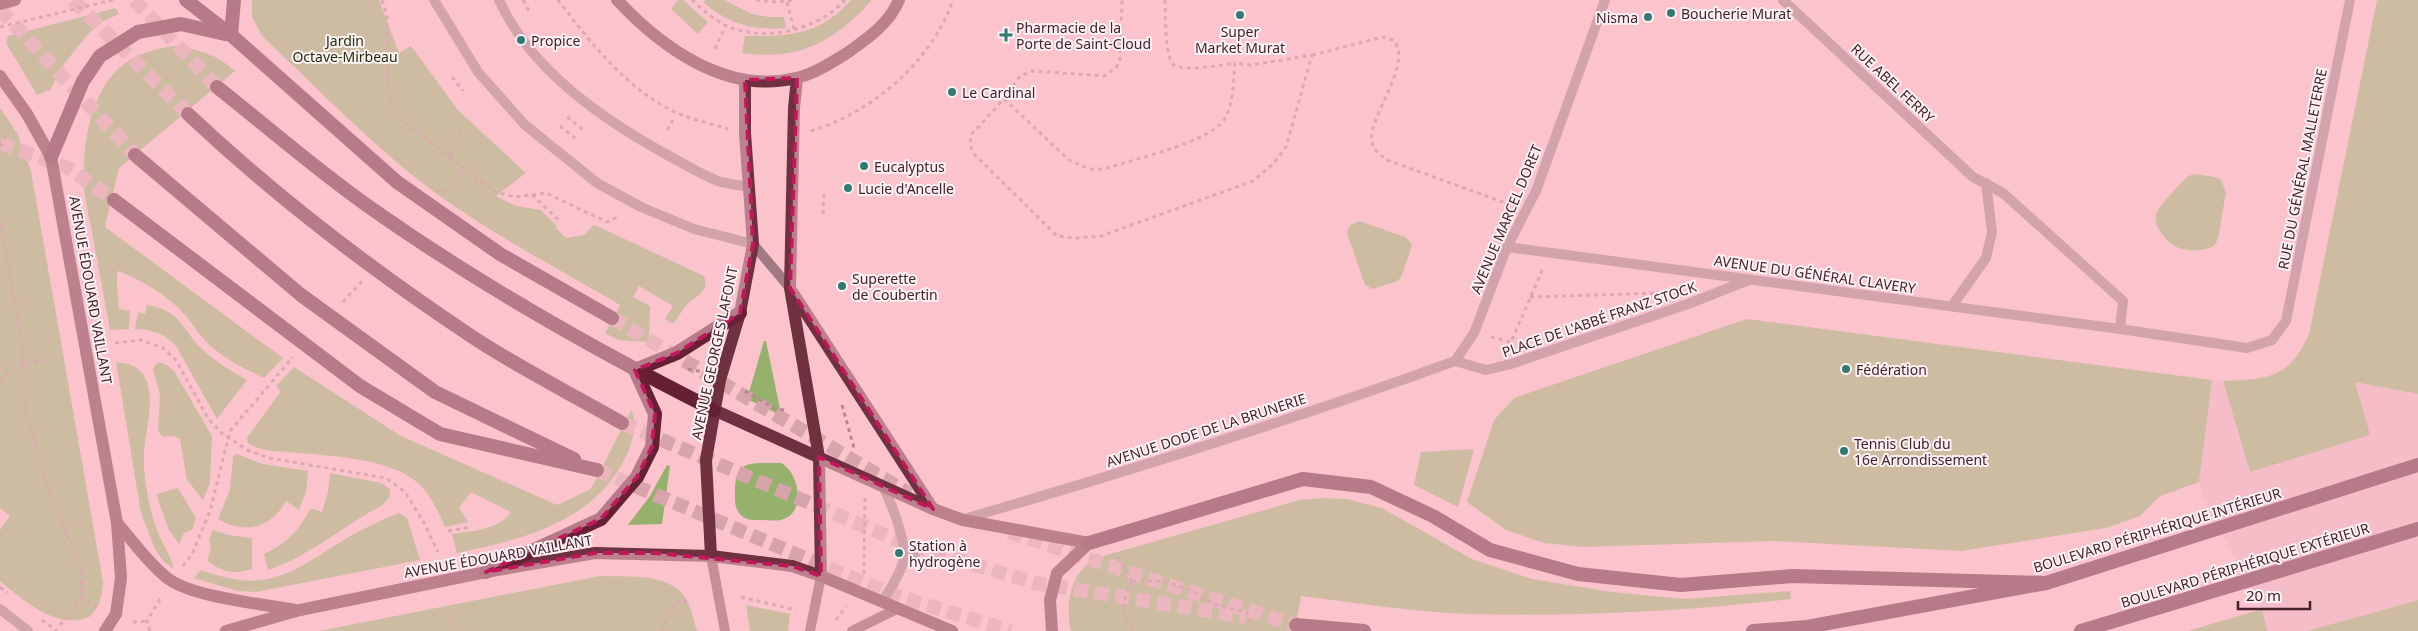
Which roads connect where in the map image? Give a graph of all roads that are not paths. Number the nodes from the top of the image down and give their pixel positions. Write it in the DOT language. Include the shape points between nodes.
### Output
graph roads {
  1 [pos="15,0"];
  2 [pos="186,0"];
  3 [pos="234,0"];
  4 [pos="434,0"];
  5 [pos="499,0"];
  6 [pos="617,0"];
  7 [pos="899,0"];
  8 [pos="1605,0"];
  9 [pos="1783,0"];
  10 [pos="2350,0"];
  11 [pos="0,4"];
  12 [pos="231,35"];
  13 [pos="0,76"];
  14 [pos="797,78"];
  15 [pos="745,80"];
  16 [pos="217,87"];
  17 [pos="188,114"];
  18 [pos="134,155"];
  19 [pos="51,157"];
  20 [pos="1986,183"];
  21 [pos="748,187"];
  22 [pos="114,200"];
  23 [pos="753,244"];
  24 [pos="1506,247"];
  25 [pos="1750,280"];
  26 [pos="790,288"];
  27 [pos="1952,306"];
  28 [pos="740,312"];
  29 [pos="612,318"];
  30 [pos="2120,329"];
  31 [pos="2272,340"];
  32 [pos="1455,361"];
  33 [pos="635,370"];
  34 [pos="714,410"];
  35 [pos="622,423"];
  36 [pos="819,457"];
  37 [pos="2418,465"];
  38 [pos="883,486"];
  39 [pos="933,509"];
  40 [pos="963,520"];
  41 [pos="117,522"];
  42 [pos="2418,530"];
  43 [pos="1089,542"];
  44 [pos="711,556"];
  45 [pos="904,556"];
  46 [pos="915,557"];
  47 [pos="486,572"];
  48 [pos="820,576"];
  49 [pos="2046,584"];
  50 [pos="882,601"];
  51 [pos="899,608"];
  52 [pos="0,609"];
  53 [pos="300,610"];
  54 [pos="1296,625"];
  55 [pos="28,631"];
  56 [pos="104,631"];
  57 [pos="226,631"];
  58 [pos="725,631"];
  59 [pos="810,631"];
  60 [pos="852,631"];
  61 [pos="952,631"];
  62 [pos="1052,631"];
  63 [pos="1364,631"];
  64 [pos="1753,631"];
  65 [pos="2081,631"];
  1 -- 11 [label="main road"];
  2 -- 12 [label="highway"];
  3 -- 12 [label="highway"];
  4 -- 23 [label="street" via="478,72 524,124 597,183 694,229"];
  5 -- 21 [label="street" via="543,64 580,98 642,140 690,167 719,181"];
  6 -- 15 [label="main road" via="680,53 704,67"];
  7 -- 14 [label="main road" via="883,25 862,43 825,67"];
  8 -- 24 [label="street, AVENUE MARCEL DORET" via="1536,191"];
  9 -- 20 [label="street, RUE ABEL FERRY" via="1973,176"];
  10 -- 31 [label="street, RUE DU GÉNÉRAL MALLETERRE" via="2286,321"];
  12 -- 19 [label="highway" via="181,24 138,32 100,56 83,81"];
  12 -- 29 [label="highway" via="397,182 500,254"];
  13 -- 19 [label="main road, AVENUE ÉDOUARD VAILLANT" via="27,114"];
  14 -- 15 [label="main road" via="776,82"];
  14 -- 26 [label="main road"];
  15 -- 21 [label="main road, AVENUE GEORGES LAFONT"];
  16 -- 33 [label="highway" via="374,210 487,285"];
  17 -- 35 [label="highway" via="224,148 377,269 472,336"];
  18 -- 22 [label="highway" via="301,295 435,392 597,470 440,434 360,386"];
  19 -- 41 [label="main road, AVENUE ÉDOUARD VAILLANT"];
  20 -- 27 [label="street" via="1992,232 1986,258"];
  20 -- 30 [label="street, RUE ABEL FERRY" via="2123,302"];
  21 -- 23 [label="main road, AVENUE GEORGES LAFONT"];
  23 -- 26 [label="street"];
  23 -- 28 [label="main road, AVENUE GEORGES LAFONT"];
  24 -- 25 [label="street, AVENUE DU GÉNÉRAL CLAVERY"];
  24 -- 32 [label="street, AVENUE MARCEL DORET" via="1474,333"];
  25 -- 27 [label="street, AVENUE DU GÉNÉRAL CLAVERY"];
  25 -- 32 [label="street, PLACE DE L'ABBÉ FRANZ STOCK" via="1511,364 1486,370"];
  26 -- 36 [label="main road"];
  26 -- 39 [label="main road"];
  27 -- 30 [label="street, AVENUE DU GÉNÉRAL CLAVERY"];
  28 -- 33 [label="highway" via="677,353"];
  28 -- 34 [label="main road, AVENUE GEORGES LAFONT"];
  30 -- 31 [label="street, AVENUE DU GÉNÉRAL CLAVERY" via="2247,348"];
  32 -- 40 [label="street, AVENUE DODE DE LA BRUNERIE" via="1168,459"];
  33 -- 34 [label="highway"];
  33 -- 47 [label="highway" via="655,414 652,447 636,477 601,519"];
  34 -- 36 [label="main road"];
  34 -- 44 [label="main road, AVENUE GEORGES LAFONT" via="706,460"];
  36 -- 38 [label="main road"];
  36 -- 48 [label="main road"];
  37 -- 49 [label="highway, BOULEVARD PÉRIPHÉRIQUE INTÉRIEUR"];
  38 -- 39 [label="main road"];
  38 -- 45 [label="street" via="895,510"];
  39 -- 40 [label="main road"];
  40 -- 43 [label="main road"];
  41 -- 53 [label="main road, AVENUE ÉDOUARD VAILLANT" via="167,579 205,594"];
  41 -- 56 [label="main road, AVENUE ÉDOUARD VAILLANT" via="121,578 116,614"];
  42 -- 65 [label="highway, BOULEVARD PÉRIPHÉRIQUE EXTÉRIEUR"];
  43 -- 49 [label="highway" via="1303,479 1371,487 1433,516 1490,550 1578,574 1681,584 1792,576"];
  43 -- 62 [label="main road" via="1057,573 1050,600"];
  44 -- 47 [label="main road, AVENUE ÉDOUARD VAILLANT" via="595,552"];
  44 -- 48 [label="main road, AVENUE ÉDOUARD VAILLANT" via="792,566"];
  44 -- 58 [label="main road, AVENUE GEORGES LAFONT"];
  45 -- 46 [label="street"];
  45 -- 50 [label="street" via="891,590"];
  47 -- 53 [label="main road, AVENUE ÉDOUARD VAILLANT"];
  48 -- 50 [label="main road, AVENUE ÉDOUARD VAILLANT"];
  48 -- 59 [label="main road"];
  49 -- 64 [label="highway, BOULEVARD PÉRIPHÉRIQUE INTÉRIEUR" via="1807,627"];
  50 -- 51 [label="main road, AVENUE ÉDOUARD VAILLANT"];
  51 -- 60 [label="main road"];
  51 -- 61 [label="main road, AVENUE ÉDOUARD VAILLANT"];
  52 -- 55 [label="street"];
  53 -- 57 [label="main road, AVENUE ÉDOUARD VAILLANT"];
  54 -- 63 [label="highway"];
}
